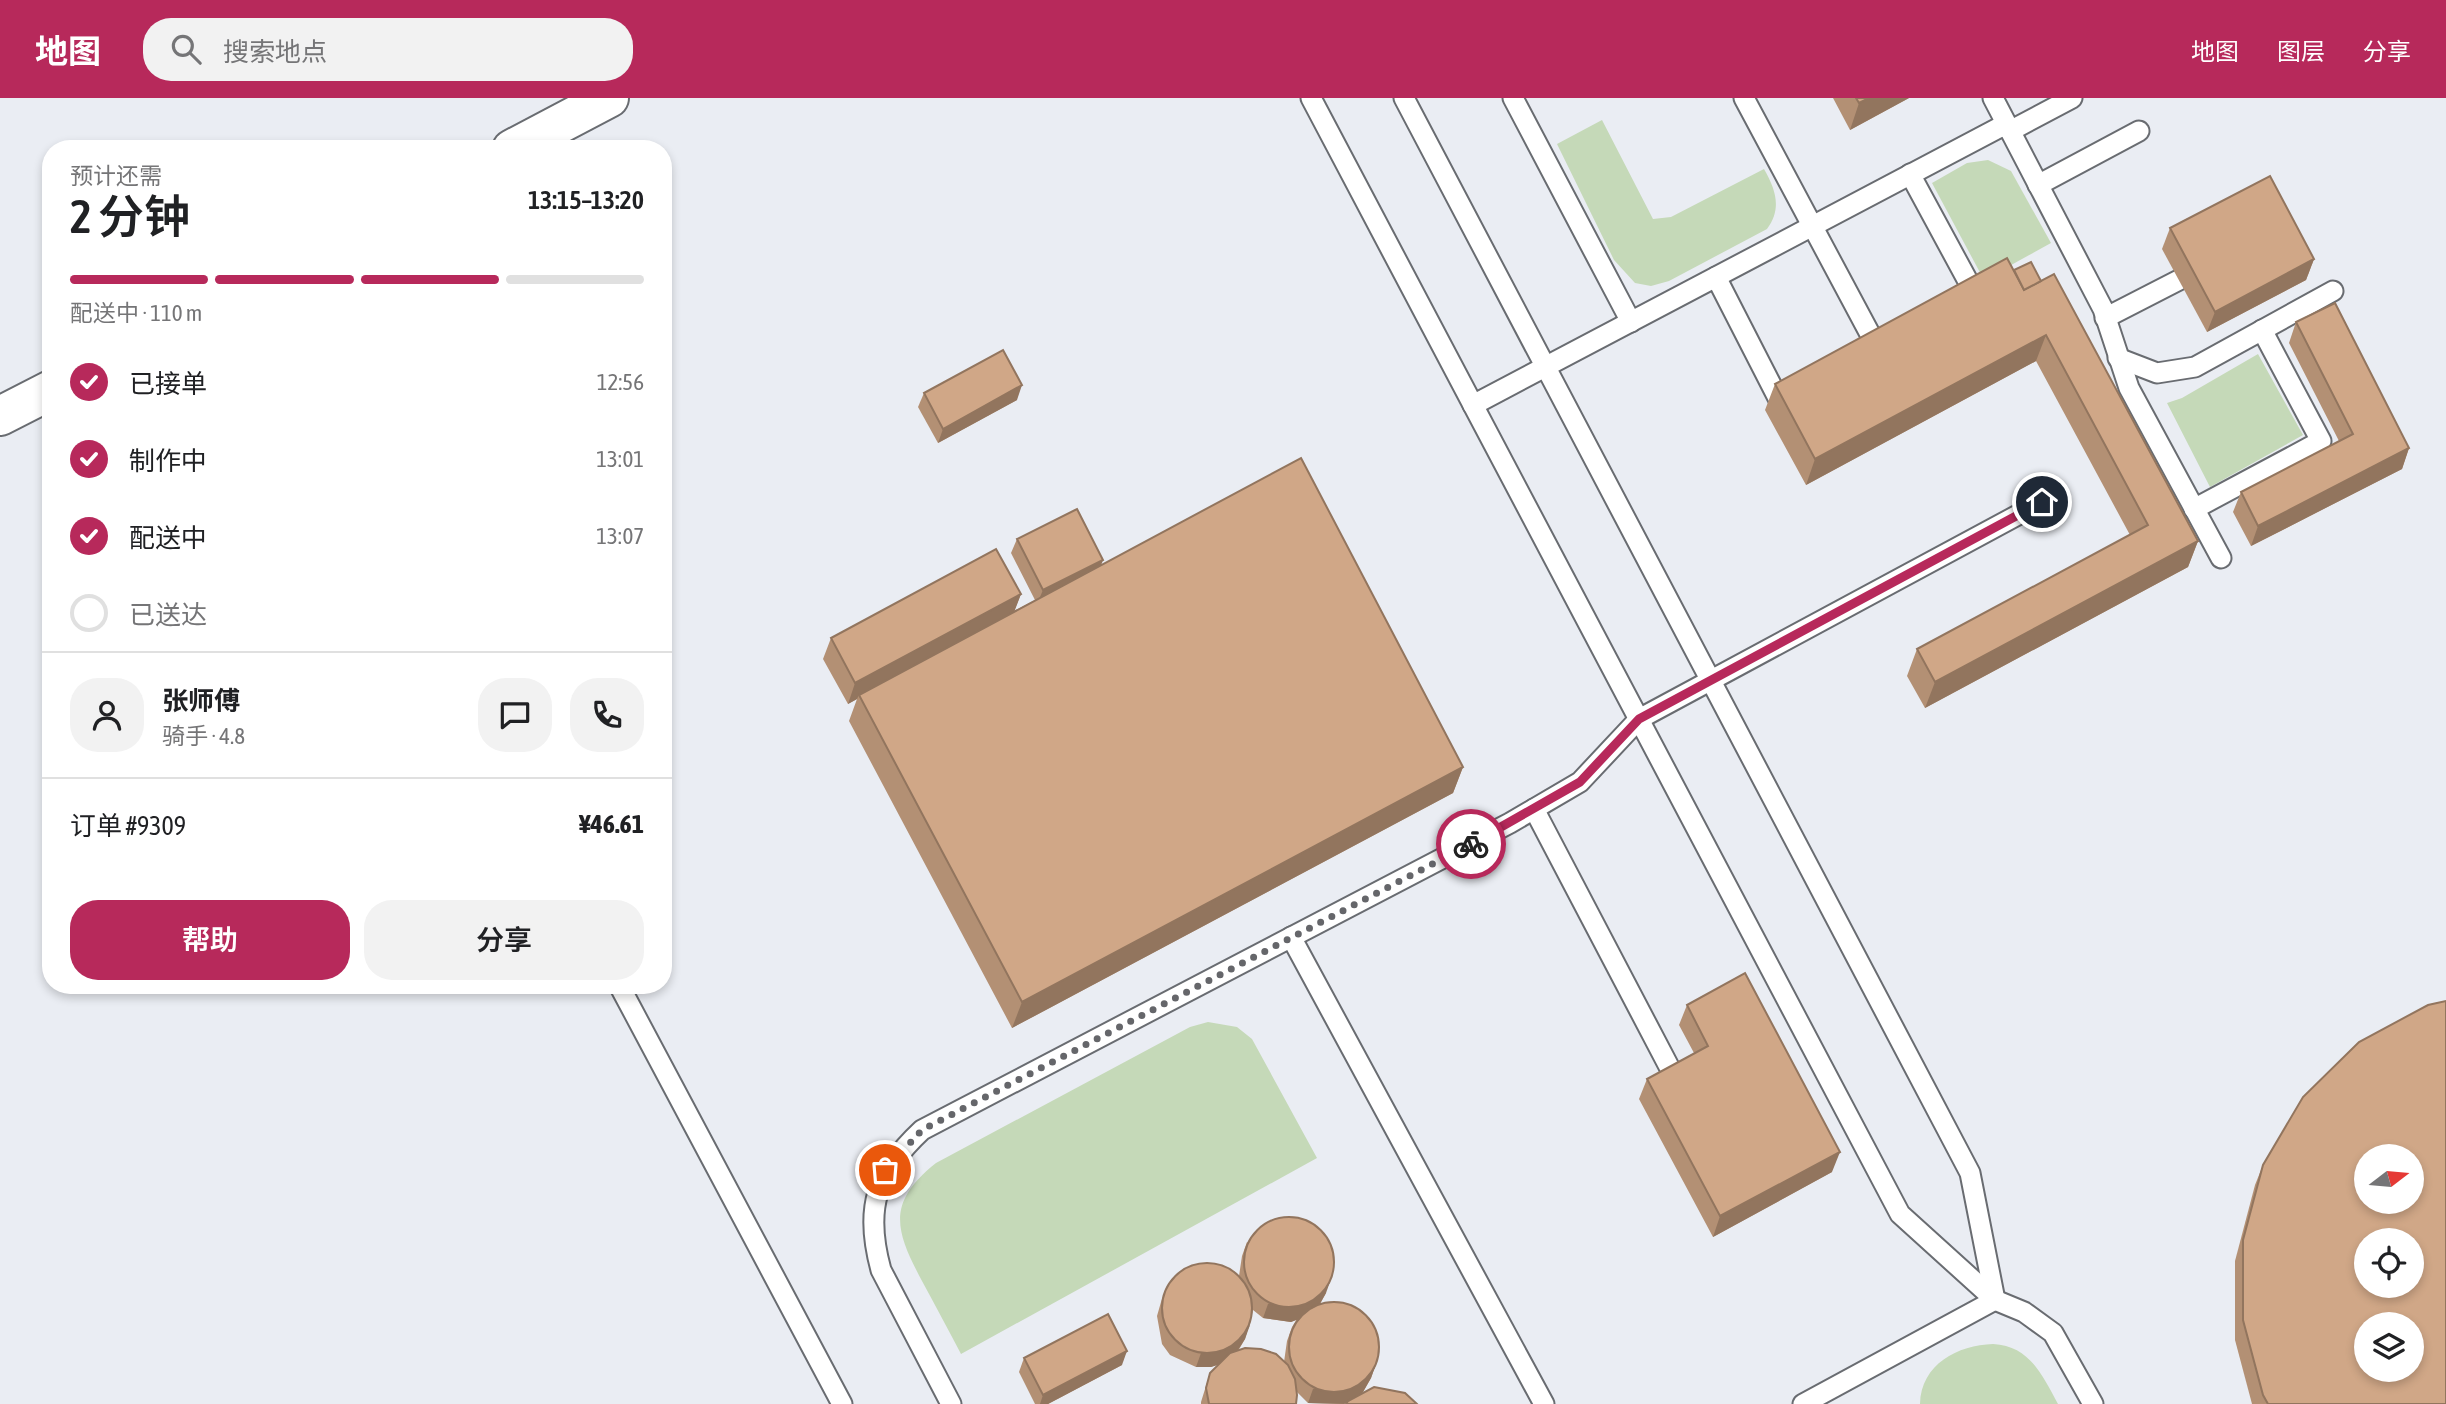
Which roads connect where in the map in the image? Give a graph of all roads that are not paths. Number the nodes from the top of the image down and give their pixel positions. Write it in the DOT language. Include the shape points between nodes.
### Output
graph roads {
  1 [pos="609,98"];
  2 [pos="1311,98"];
  3 [pos="1404,98"];
  4 [pos="1513,98"];
  5 [pos="1744,98"];
  6 [pos="1993,98"];
  7 [pos="2072,98"];
  8 [pos="2008,127"];
  9 [pos="2139,131"];
  10 [pos="529,140"];
  11 [pos="1910,174"];
  12 [pos="2038,185"];
  13 [pos="1812,226"];
  14 [pos="1716,277"];
  15 [pos="2179,280"];
  16 [pos="2333,291"];
  17 [pos="1976,296"];
  18 [pos="2105,318"];
  19 [pos="1631,322"];
  20 [pos="2262,330"];
  21 [pos="1878,349"];
  22 [pos="2118,358"];
  23 [pos="1546,367"];
  24 [pos="42,395"];
  25 [pos="1780,402"];
  26 [pos="1473,405"];
  27 [pos="0,416"];
  28 [pos="2042,502"];
  29 [pos="2194,509"];
  30 [pos="2221,558"];
  31 [pos="1711,681"];
  32 [pos="1639,719"];
  33 [pos="1534,809"];
  34 [pos="1291,937"];
  35 [pos="623,994"];
  36 [pos="1676,1080"];
  37 [pos="1995,1300"];
  38 [pos="1838,1396"];
  39 [pos="842,1404"];
  40 [pos="951,1404"];
  41 [pos="1544,1404"];
  42 [pos="1803,1404"];
  43 [pos="2093,1404"];
  1 -- 10 [label="street"];
  2 -- 26 [label="lane"];
  3 -- 23 [label="lane"];
  4 -- 19 [label="lane"];
  5 -- 13 [label="lane"];
  6 -- 8 [label="lane"];
  7 -- 8 [label="lane"];
  8 -- 11 [label="lane"];
  8 -- 12 [label="lane"];
  9 -- 12 [label="lane"];
  11 -- 13 [label="lane"];
  11 -- 17 [label="lane"];
  12 -- 18 [label="lane"];
  13 -- 14 [label="lane"];
  13 -- 21 [label="lane"];
  14 -- 19 [label="lane"];
  14 -- 25 [label="lane"];
  15 -- 18 [label="lane"];
  16 -- 20 [label="lane"];
  18 -- 22 [label="lane"];
  19 -- 23 [label="lane"];
  20 -- 22 [label="lane" via="2195,367 2174,372 2157,373"];
  20 -- 29 [label="lane" via="2321,441"];
  22 -- 29 [label="lane" via="2129,388"];
  23 -- 26 [label="lane"];
  23 -- 31 [label="lane"];
  24 -- 27 [label="street"];
  26 -- 32 [label="lane"];
  28 -- 31 [label="lane"];
  29 -- 30 [label="lane"];
  31 -- 32 [label="lane"];
  31 -- 37 [label="lane" via="1970,1173"];
  32 -- 33 [label="lane" via="1580,782"];
  32 -- 37 [label="lane" via="1900,1214"];
  33 -- 34 [label="lane"];
  33 -- 36 [label="lane"];
  34 -- 40 [label="lane" via="922,1130 885,1170 873,1222 881,1270"];
  34 -- 41 [label="lane"];
  35 -- 39 [label="lane"];
  37 -- 38 [label="lane"];
  37 -- 43 [label="lane" via="2024,1312 2053,1334"];
  38 -- 42 [label="lane"];
}
